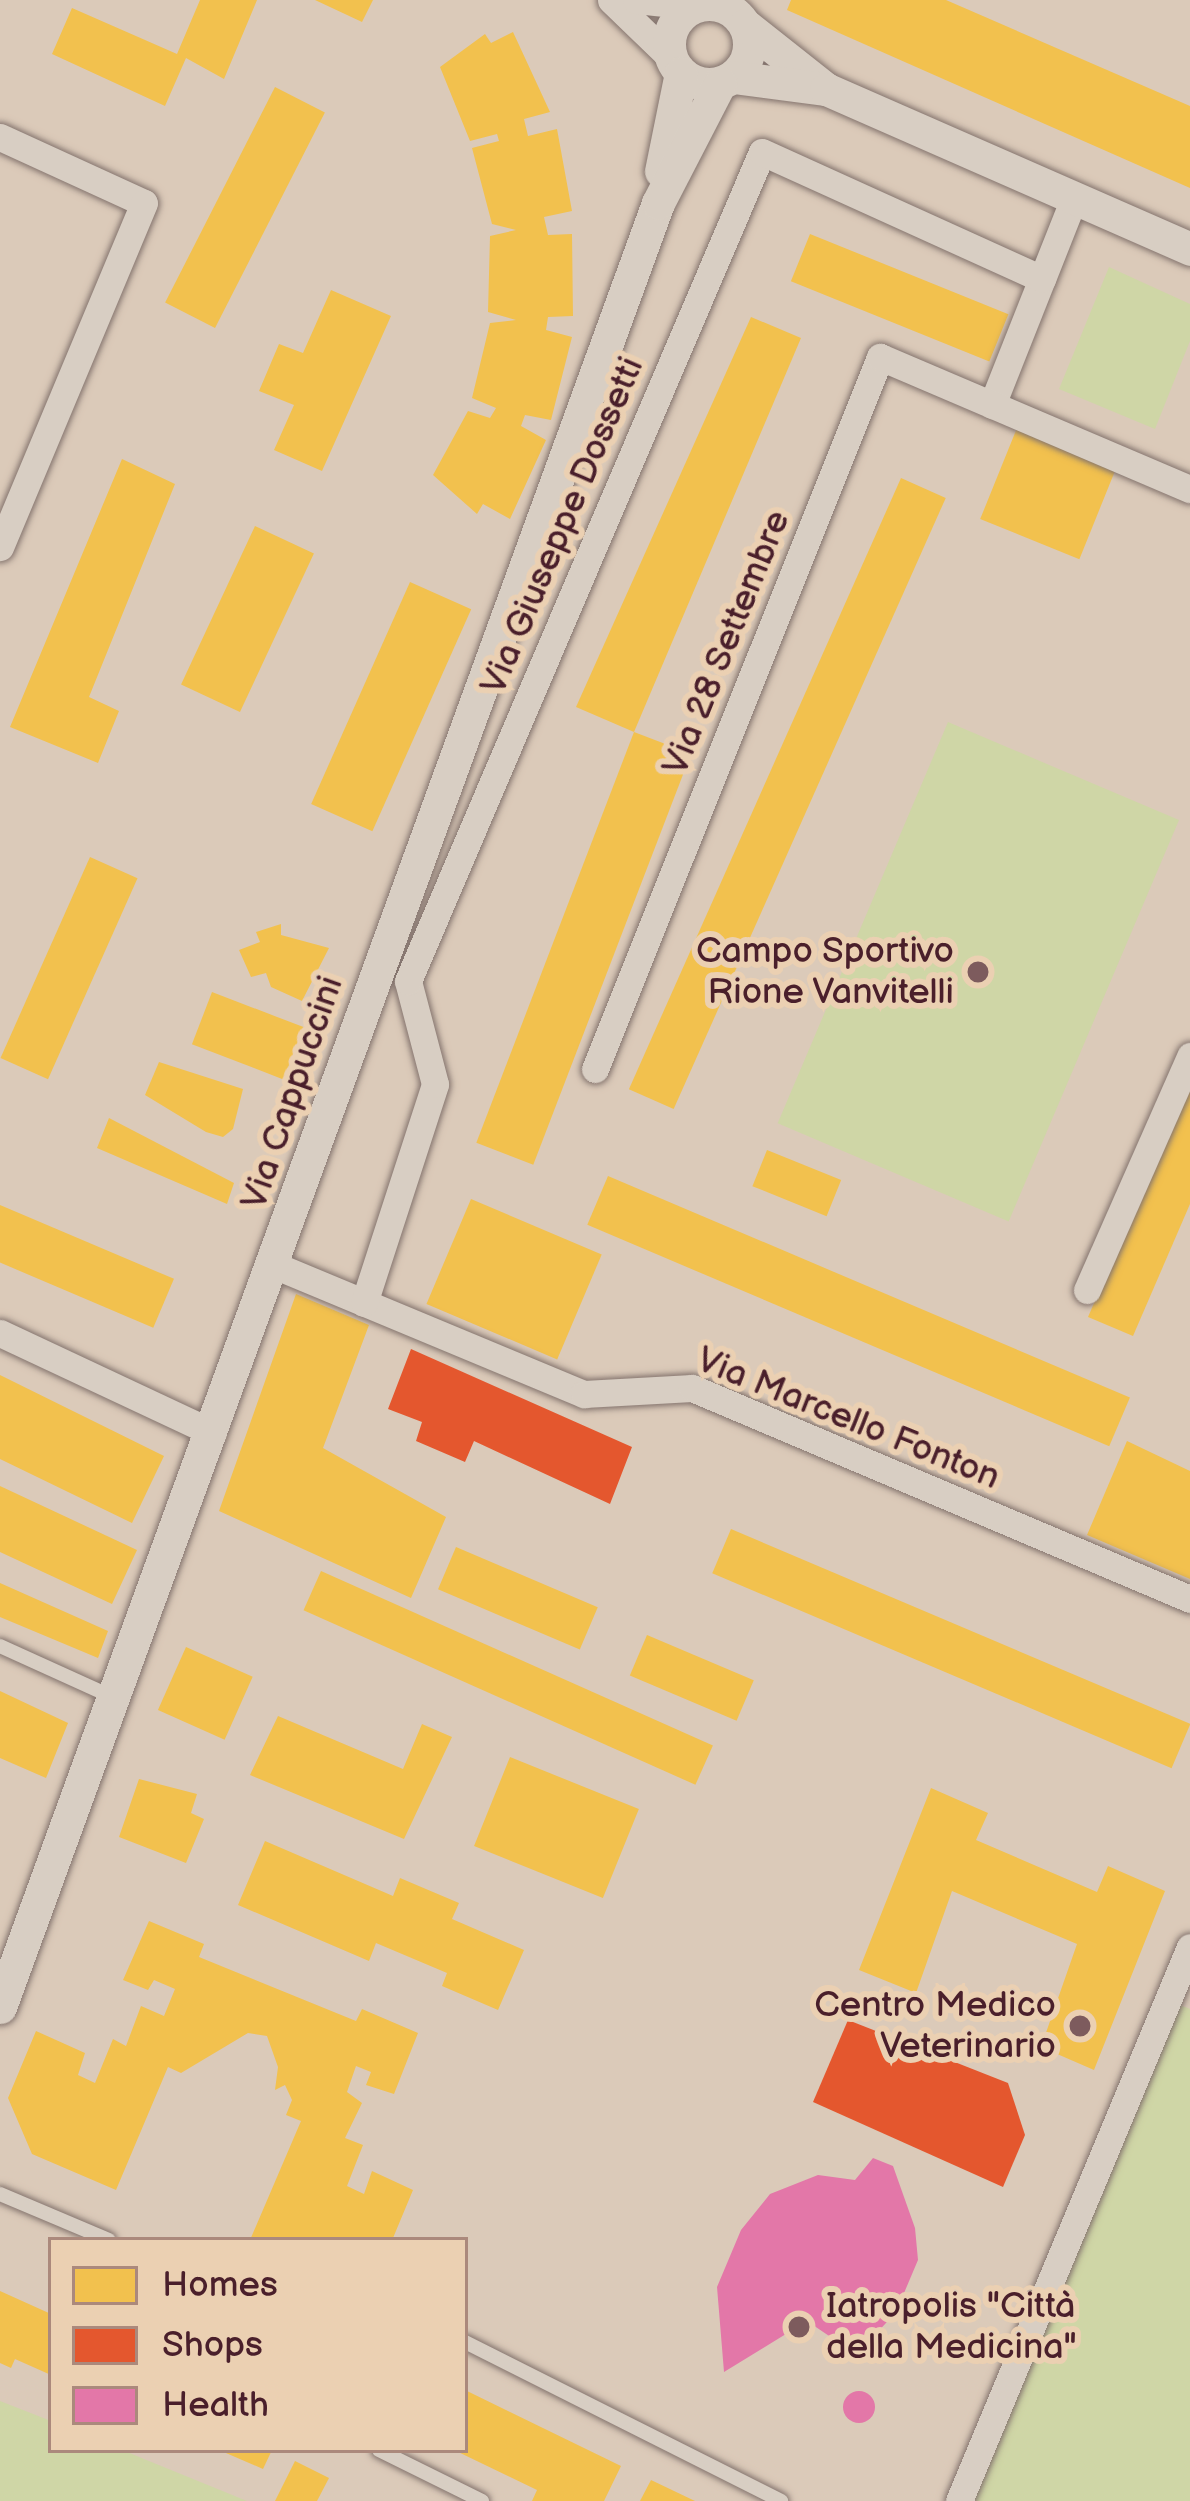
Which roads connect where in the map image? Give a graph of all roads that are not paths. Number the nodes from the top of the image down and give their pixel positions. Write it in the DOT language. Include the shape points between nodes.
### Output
graph roads {
  1 [pos="611,0"];
  2 [pos="636,0"];
  3 [pos="702,3"];
  4 [pos="742,14"];
  5 [pos="676,66"];
  6 [pos="726,80"];
  7 [pos="826,89"];
  8 [pos="0,136"];
  9 [pos="1074,198"];
  10 [pos="658,202"];
  11 [pos="1190,249"];
  12 [pos="1042,279"];
  13 [pos="992,405"];
  14 [pos="1190,489"];
  15 [pos="0,547"];
  16 [pos="1190,1056"];
  17 [pos="596,1069"];
  18 [pos="275,1266"];
  19 [pos="1087,1290"];
  20 [pos="364,1303"];
  21 [pos="0,1333"];
  22 [pos="213,1433"];
  23 [pos="1190,1599"];
  24 [pos="0,1646"];
  25 [pos="115,1698"];
  26 [pos="1190,1947"];
  27 [pos="0,2007"];
  28 [pos="0,2194"];
  29 [pos="102,2237"];
  30 [pos="468,2344"];
  31 [pos="385,2453"];
  32 [pos="482,2501"];
  33 [pos="781,2501"];
  34 [pos="959,2501"];
  1 -- 5 [label="street"];
  2 -- 3 [label="street"];
  3 -- 4 [label="street"];
  3 -- 5 [label="street" via="669,34"];
  4 -- 6 [label="street" via="747,59"];
  4 -- 7 [label="street"];
  5 -- 6 [label="street"];
  5 -- 10 [label="street, Via Cappuccini"];
  6 -- 7 [label="street"];
  6 -- 10 [label="street, Via Cappuccini"];
  7 -- 9 [label="street"];
  8 -- 15 [label="street" via="144,203"];
  9 -- 11 [label="street"];
  9 -- 12 [label="street"];
  10 -- 18 [label="street, Via Cappuccini" via="358,1016"];
  12 -- 13 [label="street"];
  12 -- 20 [label="street, Via Giuseppe Dossetti" via="762,152 408,981 435,1084"];
  13 -- 14 [label="street"];
  13 -- 17 [label="street, Via 28 Settembre" via="880,357"];
  16 -- 19 [label="street"];
  18 -- 20 [label="street, Via Marcello Fonton"];
  18 -- 22 [label="street, Via Cappuccini"];
  20 -- 23 [label="street, Via Marcello Fonton" via="584,1394 692,1388"];
  21 -- 22 [label="street"];
  22 -- 25 [label="street, Via Cappuccini"];
  24 -- 25 [label="lane"];
  25 -- 27 [label="street, Via Cappuccini"];
  26 -- 34 [label="street"];
  28 -- 29 [label="lane"];
  30 -- 33 [label="lane"];
  31 -- 32 [label="lane"];
}
